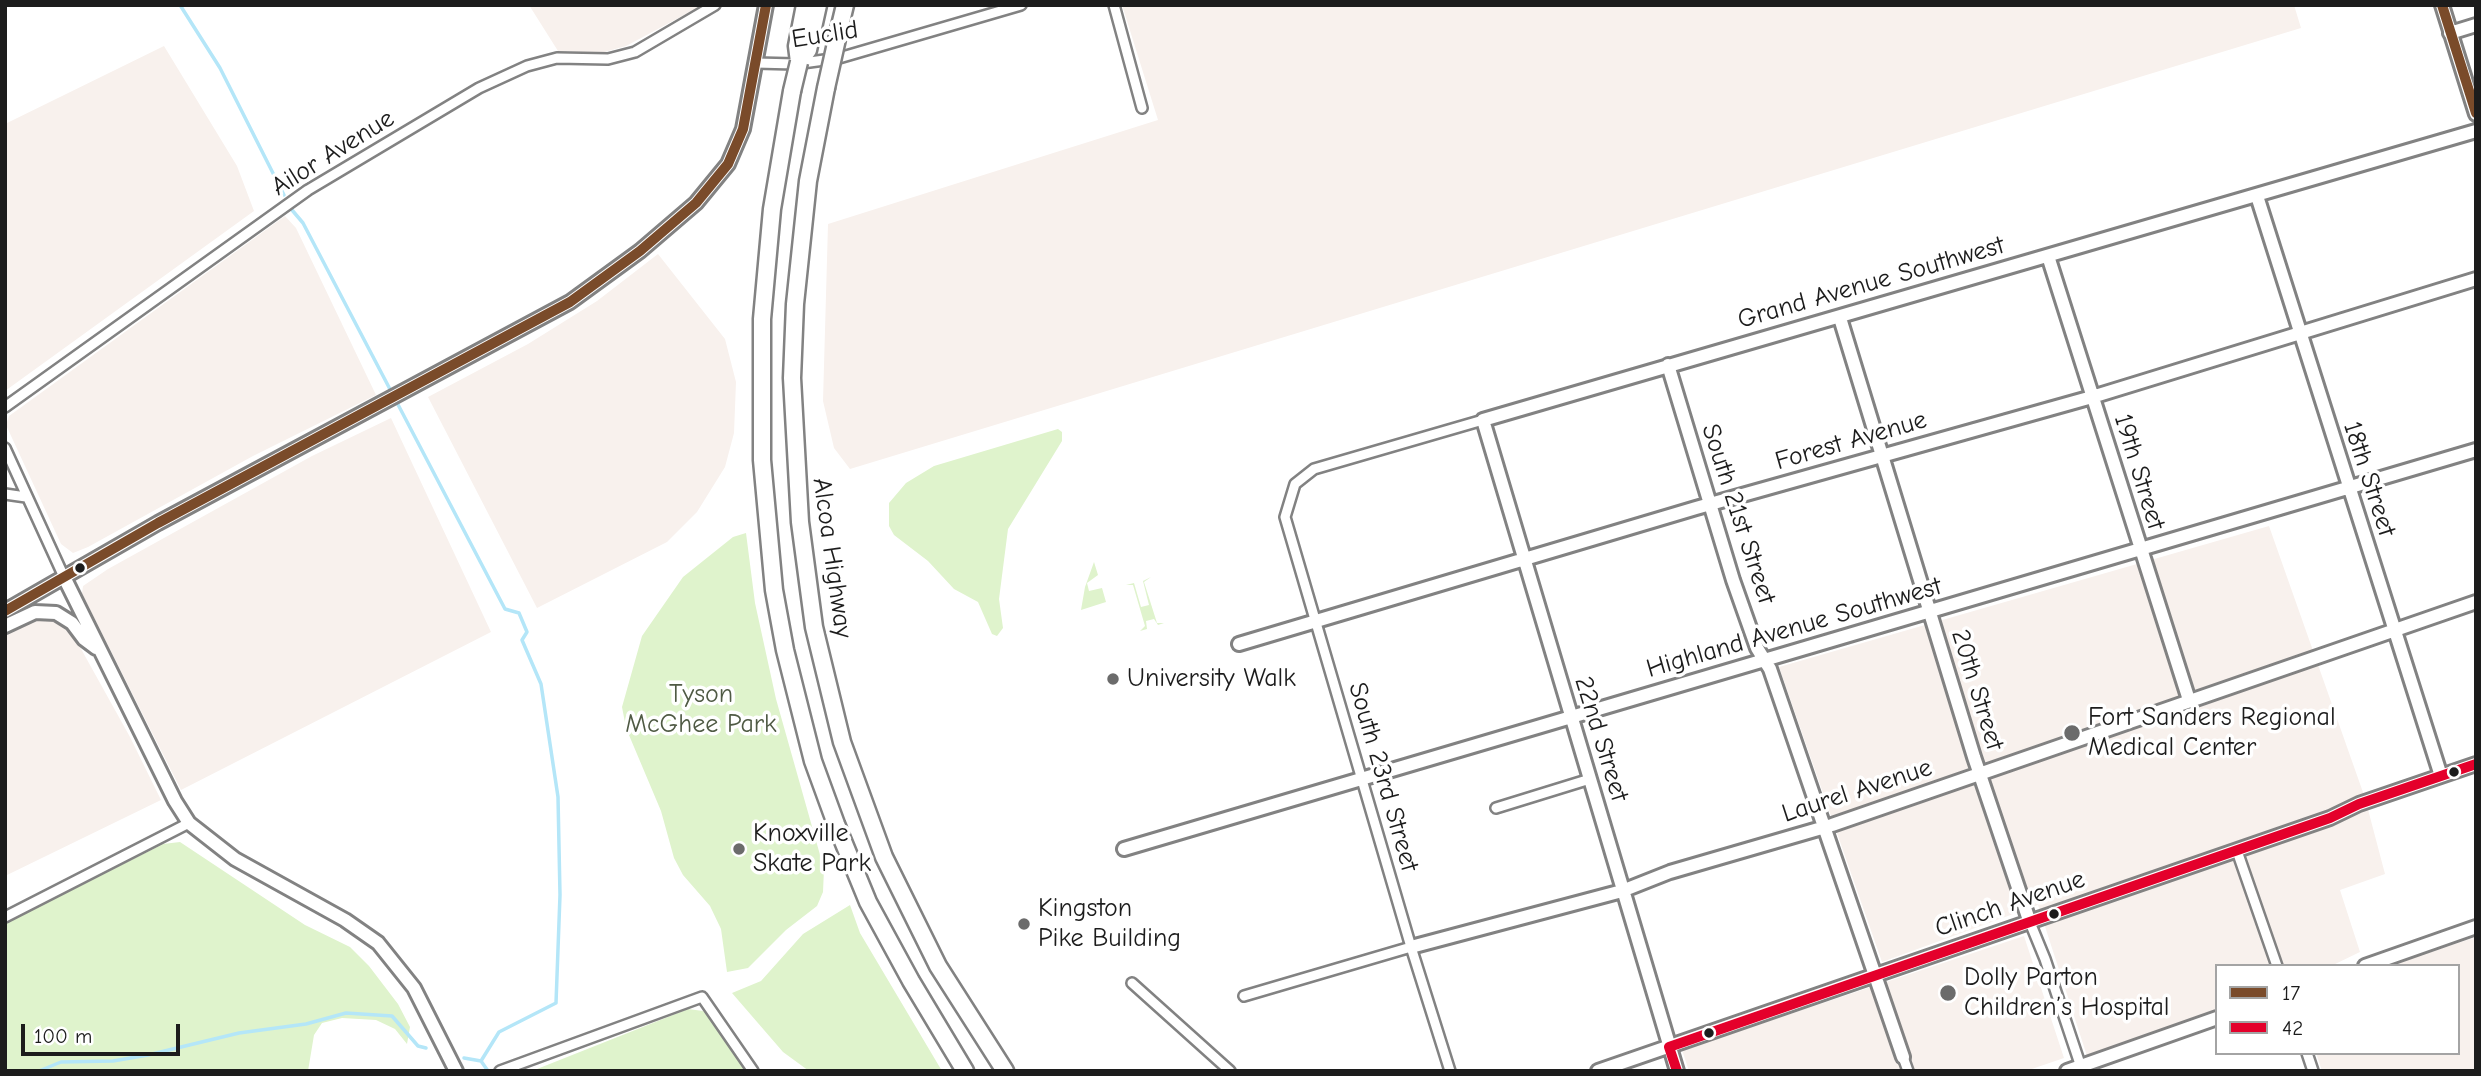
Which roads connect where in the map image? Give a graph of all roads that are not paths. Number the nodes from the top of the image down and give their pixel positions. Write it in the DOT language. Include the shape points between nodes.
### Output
graph roads {
  1 [pos="715,5"];
  2 [pos="766,5"];
  3 [pos="805,5"];
  4 [pos="818,5"];
  5 [pos="1021,5"];
  6 [pos="1114,5"];
  7 [pos="2442,5"];
  8 [pos="845,8"];
  9 [pos="2476,25"];
  10 [pos="2449,28"];
  11 [pos="807,31"];
  12 [pos="756,63"];
  13 [pos="1142,108"];
  14 [pos="2476,114"];
  15 [pos="2476,131"];
  16 [pos="2257,196"];
  17 [pos="2048,257"];
  18 [pos="2476,279"];
  19 [pos="1840,318"];
  20 [pos="2299,331"];
  21 [pos="1668,365"];
  22 [pos="2092,397"];
  23 [pos="5,407"];
  24 [pos="1483,420"];
  25 [pos="5,448"];
  26 [pos="2476,450"];
  27 [pos="1883,455"];
  28 [pos="2348,487"];
  29 [pos="5,494"];
  30 [pos="1290,494"];
  31 [pos="26,498"];
  32 [pos="1709,505"];
  33 [pos="2140,549"];
  34 [pos="1524,561"];
  35 [pos="64,577"];
  36 [pos="2476,602"];
  37 [pos="5,611"];
  38 [pos="1929,612"];
  39 [pos="1315,621"];
  40 [pos="5,626"];
  41 [pos="2393,629"];
  42 [pos="1239,644"];
  43 [pos="99,650"];
  44 [pos="1763,660"];
  45 [pos="2189,700"];
  46 [pos="1571,718"];
  47 [pos="2476,764"];
  48 [pos="1979,774"];
  49 [pos="2441,776"];
  50 [pos="1362,777"];
  51 [pos="1590,779"];
  52 [pos="1496,808"];
  53 [pos="189,823"];
  54 [pos="1823,828"];
  55 [pos="1124,849"];
  56 [pos="2236,850"];
  57 [pos="1622,891"];
  58 [pos="5,917"];
  59 [pos="2029,920"];
  60 [pos="2476,927"];
  61 [pos="1410,947"];
  62 [pos="2276,964"];
  63 [pos="2371,964"];
  64 [pos="1874,976"];
  65 [pos="1132,982"];
  66 [pos="1244,996"];
  67 [pos="2215,1019"];
  68 [pos="1669,1047"];
  69 [pos="1903,1057"];
  70 [pos="2082,1068"];
  71 [pos="1005,1069"];
  72 [pos="456,1071"];
  73 [pos="500,1071"];
  74 [pos="753,1071"];
  75 [pos="965,1071"];
  76 [pos="1230,1071"];
  77 [pos="1450,1071"];
  78 [pos="1598,1071"];
  79 [pos="1677,1071"];
  80 [pos="1908,1071"];
  81 [pos="2067,1071"];
  1 -- 23 [label="street, Ailor Avenue" via="635,52 607,59 557,58 479,88 309,190"];
  2 -- 12 [label="street"];
  3 -- 11 [label="highway"];
  4 -- 11 [label="highway"];
  5 -- 12 [label="street, Euclid" via="839,58"];
  6 -- 13 [label="street"];
  7 -- 10 [label="street"];
  8 -- 71 [label="highway, Alcoa Highway, bridge" via="806,204 795,304 792,378 800,522 814,627 860,799 938,966"];
  9 -- 10 [label="street"];
  10 -- 14 [label="street"];
  11 -- 75 [label="highway, bridge" via="808,50 799,62 792,91 765,271 762,460 776,602 818,774 868,902"];
  12 -- 35 [label="street" via="738,143 720,176 640,251 570,302"];
  15 -- 16 [label="street, Grand Avenue Southwest"];
  16 -- 17 [label="street, Grand Avenue Southwest"];
  16 -- 20 [label="street, 18th Street"];
  17 -- 19 [label="street, Grand Avenue Southwest"];
  17 -- 22 [label="street, 19th Street"];
  18 -- 20 [label="street, Forest Avenue"];
  19 -- 21 [label="street, Grand Avenue Southwest"];
  19 -- 27 [label="street, 20th Street"];
  20 -- 22 [label="street, Forest Avenue"];
  20 -- 28 [label="street, 18th Street"];
  21 -- 24 [label="street, Grand Avenue Southwest"];
  21 -- 32 [label="street, South 21st Street"];
  22 -- 27 [label="street, Forest Avenue"];
  22 -- 33 [label="street, 19th Street"];
  24 -- 30 [label="street, Grand Avenue Southwest" via="1314,469"];
  24 -- 34 [label="street, 22nd Street"];
  25 -- 31 [label="street"];
  26 -- 28 [label="street, Highland Avenue Southwest"];
  27 -- 32 [label="street, Forest Avenue"];
  27 -- 38 [label="street, 20th Street"];
  28 -- 33 [label="street, Highland Avenue Southwest"];
  28 -- 41 [label="street, 18th Street"];
  29 -- 31 [label="street"];
  30 -- 39 [label="street, South 23rd Street" via="1287,524"];
  31 -- 35 [label="street"];
  32 -- 34 [label="street, Forest Avenue"];
  32 -- 44 [label="street, South 21st Street"];
  33 -- 38 [label="street, Highland Avenue Southwest"];
  33 -- 45 [label="street, 19th Street"];
  34 -- 39 [label="street, Forest Avenue"];
  34 -- 46 [label="street, 22nd Street"];
  35 -- 37 [label="street"];
  35 -- 43 [label="street"];
  36 -- 41 [label="street, Laurel Avenue"];
  38 -- 44 [label="street, Highland Avenue Southwest"];
  38 -- 48 [label="street, 20th Street"];
  39 -- 42 [label="street, Forest Avenue"];
  39 -- 50 [label="street, South 23rd Street"];
  40 -- 43 [label="street" via="35,612 56,613"];
  41 -- 45 [label="street, Laurel Avenue"];
  41 -- 49 [label="street, 18th Street"];
  43 -- 53 [label="street"];
  44 -- 46 [label="street, Highland Avenue Southwest"];
  44 -- 54 [label="street, South 21st Street" via="1770,669"];
  45 -- 48 [label="street, Laurel Avenue"];
  46 -- 50 [label="street, Highland Avenue Southwest"];
  46 -- 51 [label="street, 22nd Street"];
  47 -- 49 [label="street, Clinch Avenue"];
  48 -- 54 [label="street, Laurel Avenue"];
  48 -- 59 [label="street, 20th Street"];
  49 -- 56 [label="street, Clinch Avenue"];
  50 -- 55 [label="street, Highland Avenue Southwest"];
  50 -- 61 [label="street, South 23rd Street"];
  51 -- 52 [label="street"];
  51 -- 57 [label="street, 22nd Street"];
  53 -- 58 [label="street"];
  53 -- 72 [label="street" via="235,859 378,943 414,988"];
  54 -- 57 [label="street, Laurel Avenue" via="1670,872"];
  54 -- 64 [label="street, South 21st Street"];
  56 -- 59 [label="street, Clinch Avenue"];
  56 -- 62 [label="street"];
  57 -- 61 [label="street, Laurel Avenue"];
  57 -- 68 [label="street, 22nd Street"];
  59 -- 64 [label="street, Clinch Avenue"];
  59 -- 70 [label="street, 20th Street"];
  60 -- 63 [label="street"];
  61 -- 66 [label="street, Laurel Avenue"];
  61 -- 77 [label="street, South 23rd Street"];
  64 -- 68 [label="street, Clinch Avenue"];
  64 -- 69 [label="street, South 21st Street"];
  65 -- 76 [label="street"];
  67 -- 70 [label="street"];
  68 -- 78 [label="street, Clinch Avenue"];
  68 -- 79 [label="street, 22nd Street"];
  69 -- 80 [label="street, South 21st Street"];
  70 -- 81 [label="street"];
  73 -- 74 [label="street" via="702,997"];
}
